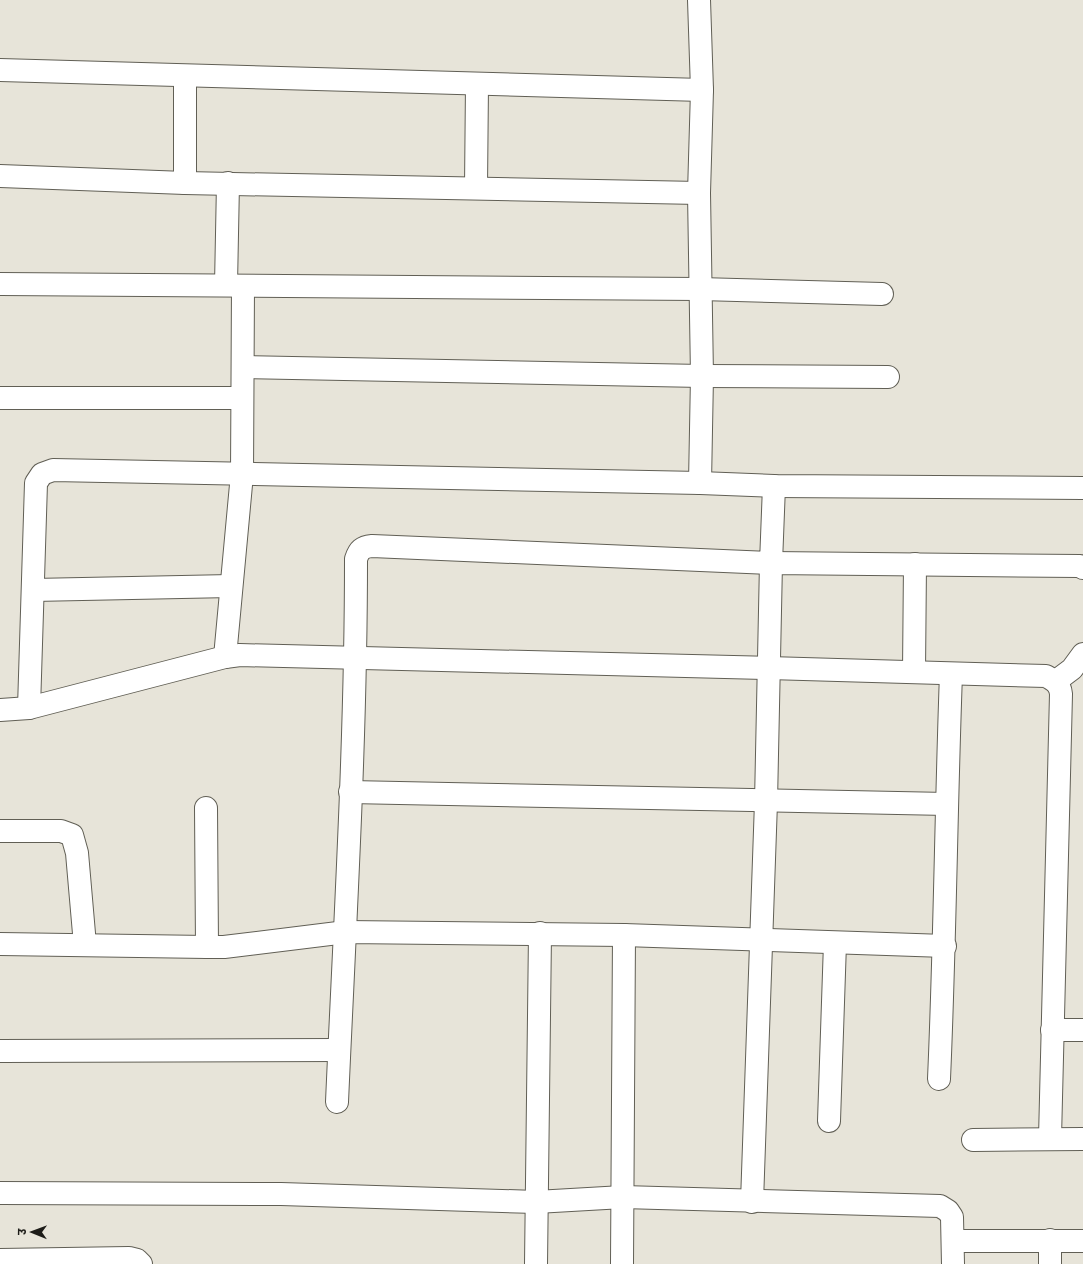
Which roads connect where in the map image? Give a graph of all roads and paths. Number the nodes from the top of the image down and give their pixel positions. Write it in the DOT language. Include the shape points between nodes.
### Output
graph roads {
  1 [pos="699,0"];
  2 [pos="0,70"];
  3 [pos="185,76"];
  4 [pos="477,84"];
  5 [pos="702,90"];
  6 [pos="0,176"];
  7 [pos="185,183"];
  8 [pos="228,183"];
  9 [pos="476,187"];
  10 [pos="700,193"];
  11 [pos="0,284"];
  12 [pos="235,285"];
  13 [pos="700,289"];
  14 [pos="882,294"];
  15 [pos="243,367"];
  16 [pos="702,376"];
  17 [pos="888,377"];
  18 [pos="0,398"];
  19 [pos="242,398"];
  20 [pos="242,474"];
  21 [pos="700,483"];
  22 [pos="774,486"];
  23 [pos="1083,488"];
  24 [pos="771,563"];
  25 [pos="915,564"];
  26 [pos="1083,568"];
  27 [pos="231,586"];
  28 [pos="32,590"];
  29 [pos="1083,654"];
  30 [pos="225,657"];
  31 [pos="356,658"];
  32 [pos="769,668"];
  33 [pos="914,671"];
  34 [pos="952,674"];
  35 [pos="1056,681"];
  36 [pos="29,708"];
  37 [pos="0,710"];
  38 [pos="350,792"];
  39 [pos="766,802"];
  40 [pos="946,804"];
  41 [pos="206,808"];
  42 [pos="0,831"];
  43 [pos="346,932"];
  44 [pos="540,933"];
  45 [pos="624,935"];
  46 [pos="762,940"];
  47 [pos="835,943"];
  48 [pos="0,944"];
  49 [pos="85,945"];
  50 [pos="945,946"];
  51 [pos="207,947"];
  52 [pos="1052,1030"];
  53 [pos="1083,1030"];
  54 [pos="339,1050"];
  55 [pos="0,1051"];
  56 [pos="939,1079"];
  57 [pos="337,1102"];
  58 [pos="829,1121"];
  59 [pos="1050,1138"];
  60 [pos="1083,1139"];
  61 [pos="973,1140"];
  62 [pos="0,1193"];
  63 [pos="623,1197"];
  64 [pos="536,1202"];
  65 [pos="752,1202"];
  66 [pos="1050,1240"];
  67 [pos="954,1241"];
  68 [pos="1083,1241"];
  69 [pos="8,1261"];
  70 [pos="141,1264"];
  71 [pos="536,1264"];
  72 [pos="622,1264"];
  73 [pos="953,1264"];
  74 [pos="1050,1264"];
  1 -- 5 [label="street"];
  2 -- 3 [label="street"];
  3 -- 4 [label="street"];
  3 -- 7 [label="street"];
  4 -- 5 [label="street"];
  4 -- 9 [label="street"];
  5 -- 10 [label="street"];
  6 -- 7 [label="street"];
  7 -- 8 [label="street"];
  8 -- 9 [label="street"];
  8 -- 12 [label="street"];
  9 -- 10 [label="street"];
  10 -- 13 [label="street"];
  11 -- 12 [label="street"];
  12 -- 13 [label="street"];
  12 -- 15 [label="street"];
  13 -- 14 [label="street"];
  13 -- 16 [label="street"];
  15 -- 16 [label="street"];
  15 -- 19 [label="street"];
  16 -- 17 [label="street"];
  16 -- 21 [label="street"];
  18 -- 19 [label="street"];
  19 -- 20 [label="street"];
  20 -- 21 [label="street"];
  20 -- 27 [label="street"];
  20 -- 28 [label="street" via="53,470 42,474 36,483"];
  21 -- 22 [label="street"];
  22 -- 23 [label="street"];
  22 -- 24 [label="street"];
  24 -- 25 [label="street"];
  24 -- 31 [label="street" via="364,547 358,552 356,559"];
  24 -- 32 [label="street"];
  25 -- 26 [label="street"];
  25 -- 33 [label="street"];
  27 -- 28 [label="street"];
  27 -- 30 [label="street"];
  28 -- 36 [label="street"];
  29 -- 35 [label="street" via="1072,669"];
  30 -- 31 [label="street" via="258,655"];
  30 -- 36 [label="street"];
  31 -- 32 [label="street"];
  31 -- 38 [label="street"];
  32 -- 33 [label="street"];
  32 -- 39 [label="street"];
  33 -- 34 [label="street"];
  34 -- 35 [label="street" via="1046,676"];
  34 -- 40 [label="street"];
  35 -- 52 [label="street" via="1061,694"];
  36 -- 37 [label="street"];
  38 -- 39 [label="street"];
  38 -- 43 [label="street"];
  39 -- 40 [label="street"];
  39 -- 46 [label="street"];
  40 -- 50 [label="street"];
  41 -- 51 [label="street"];
  42 -- 49 [label="street" via="61,831 72,835 77,853"];
  43 -- 44 [label="street"];
  43 -- 51 [label="street" via="224,948"];
  43 -- 54 [label="street"];
  44 -- 45 [label="street"];
  44 -- 64 [label="street"];
  45 -- 46 [label="street"];
  45 -- 63 [label="street"];
  46 -- 47 [label="street"];
  46 -- 65 [label="street"];
  47 -- 50 [label="street"];
  47 -- 58 [label="street"];
  48 -- 49 [label="street"];
  49 -- 51 [label="street"];
  50 -- 56 [label="street"];
  52 -- 53 [label="street"];
  52 -- 59 [label="street"];
  54 -- 55 [label="street"];
  54 -- 57 [label="street"];
  59 -- 60 [label="street"];
  59 -- 61 [label="street"];
  62 -- 64 [label="street" via="281,1194"];
  63 -- 64 [label="street"];
  63 -- 65 [label="street"];
  63 -- 72 [label="street"];
  64 -- 71 [label="street"];
  65 -- 67 [label="street" via="940,1206 952,1217"];
  66 -- 67 [label="street"];
  66 -- 68 [label="street"];
  66 -- 74 [label="street"];
  67 -- 73 [label="street"];
  69 -- 70 [label="street" via="129,1258"];
}
